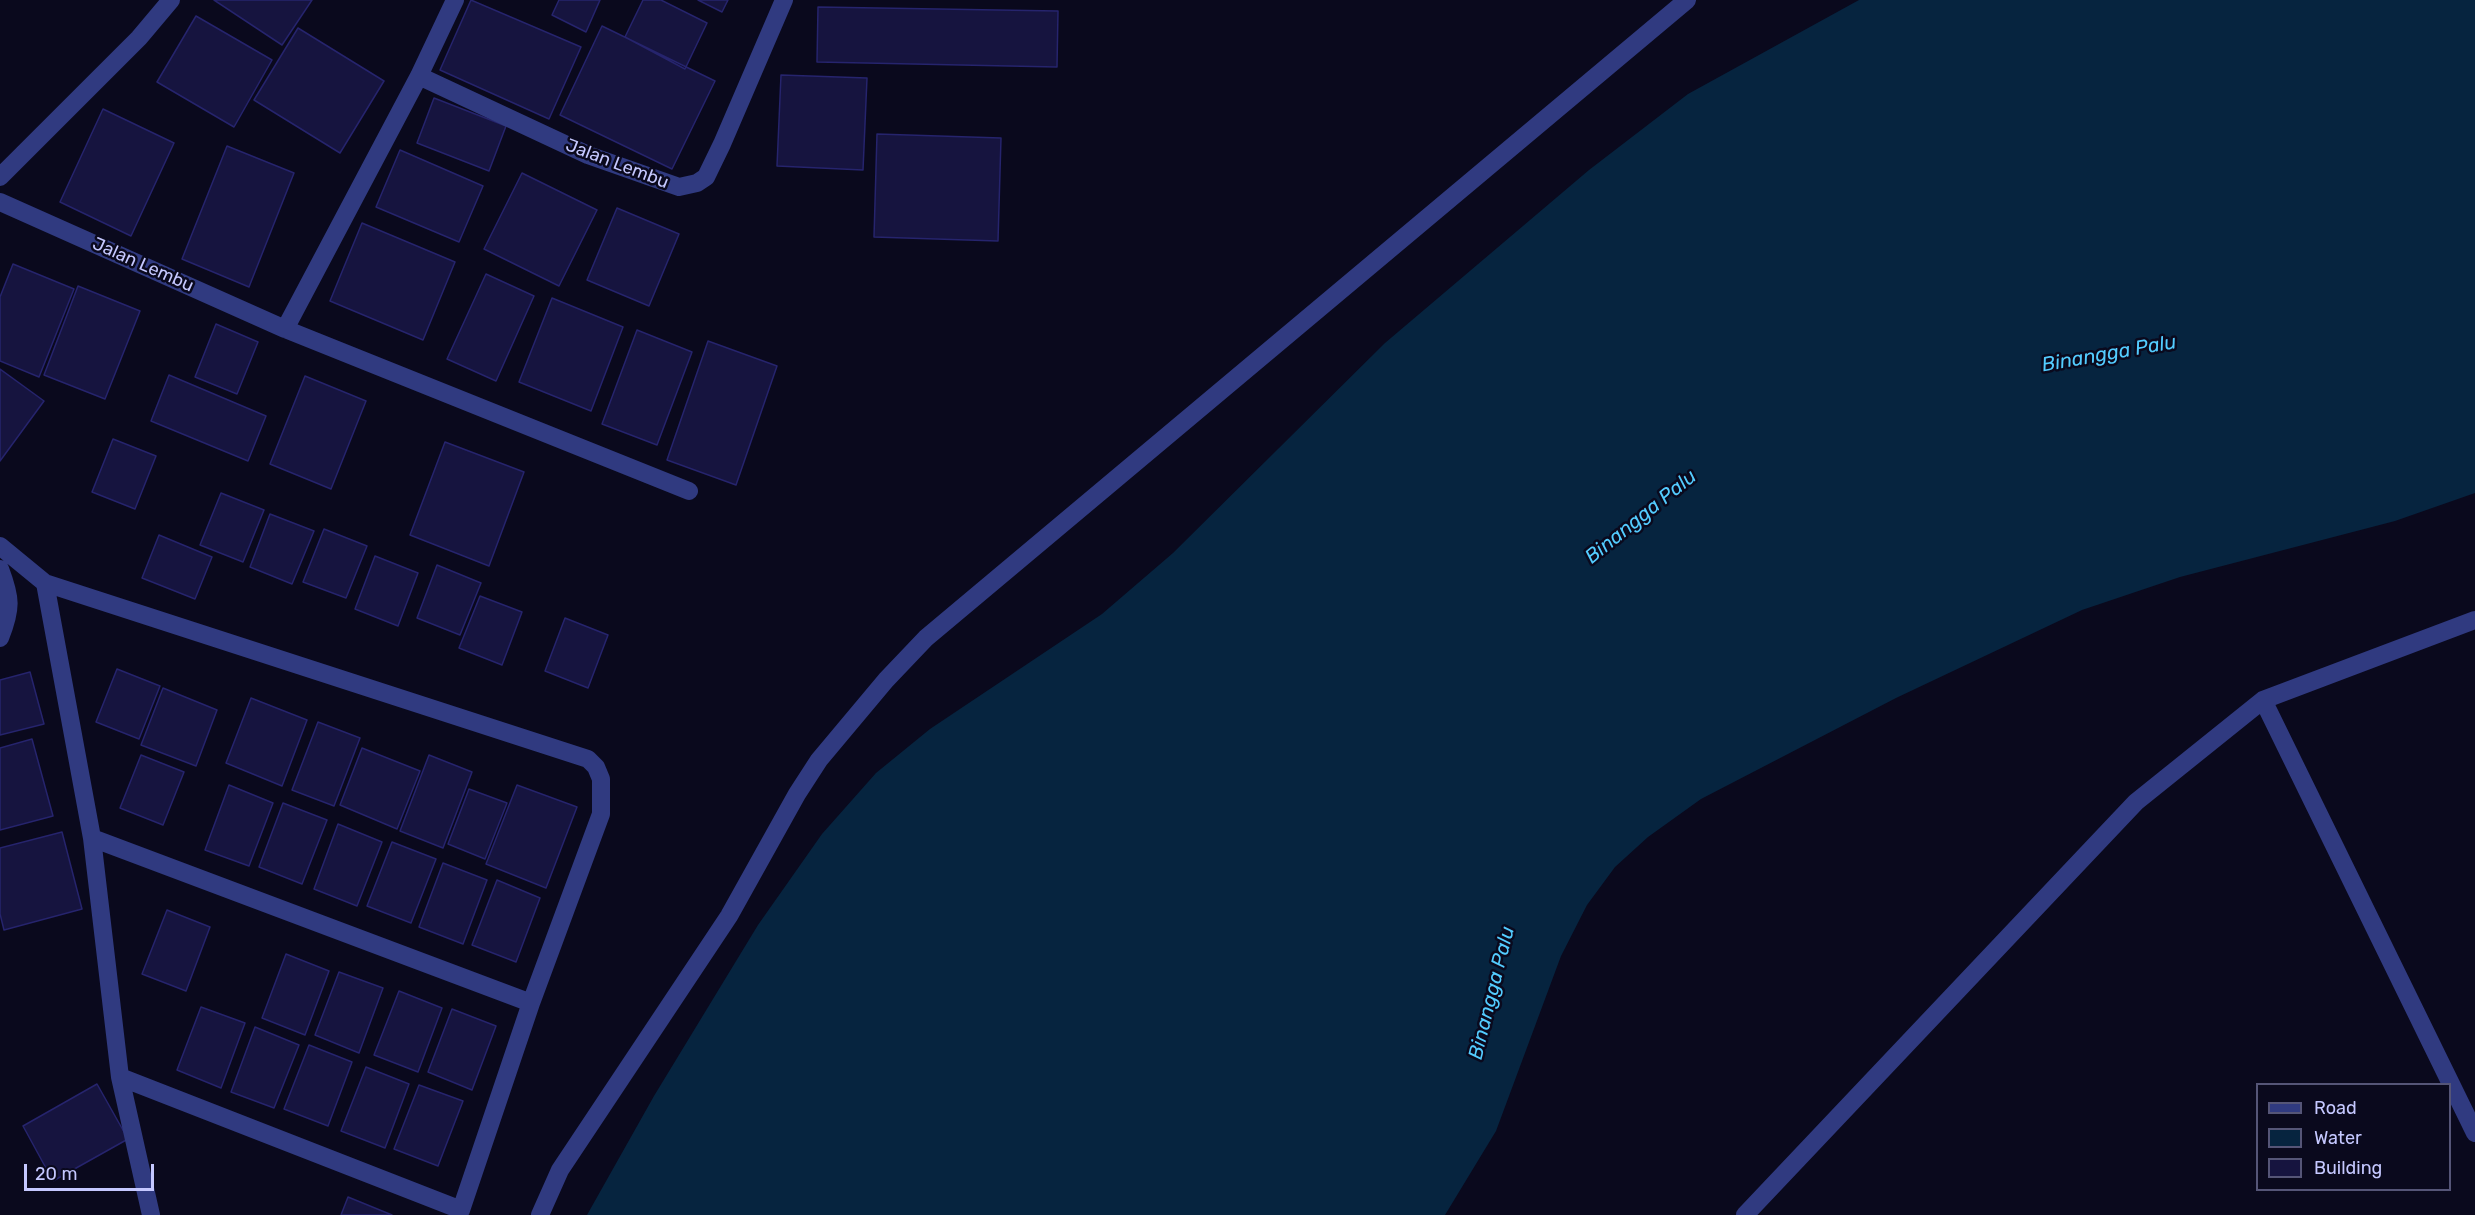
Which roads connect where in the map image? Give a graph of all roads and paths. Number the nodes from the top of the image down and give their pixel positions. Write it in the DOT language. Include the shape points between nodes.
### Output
graph roads {
  1 [pos="171,0"];
  2 [pos="455,0"];
  3 [pos="784,0"];
  4 [pos="1687,0"];
  5 [pos="419,76"];
  6 [pos="0,177"];
  7 [pos="0,202"];
  8 [pos="285,328"];
  9 [pos="689,491"];
  10 [pos="0,546"];
  11 [pos="0,569"];
  12 [pos="45,583"];
  13 [pos="2475,620"];
  14 [pos="0,638"];
  15 [pos="2263,700"];
  16 [pos="92,838"];
  17 [pos="531,1003"];
  18 [pos="120,1077"];
  19 [pos="2451,1083"];
  20 [pos="2451,1083"];
  21 [pos="2475,1132"];
  22 [pos="460,1213"];
  23 [pos="151,1215"];
  24 [pos="540,1215"];
  25 [pos="1745,1215"];
  1 -- 6 [label="street" via="139,39"];
  2 -- 5 [label="street"];
  3 -- 5 [label="street, Jalan Lembu" via="706,177 679,187 588,155"];
  4 -- 24 [label="street" via="926,638 886,680 819,760 797,794 729,916 560,1170"];
  5 -- 8 [label="street"];
  7 -- 8 [label="street, Jalan Lembu"];
  8 -- 9 [label="street, Jalan Lembu"];
  10 -- 12 [label="street"];
  11 -- 14 [label="street" via="10,596"];
  12 -- 16 [label="street"];
  12 -- 17 [label="street" via="588,759 602,779 601,814"];
  13 -- 15 [label="street"];
  15 -- 20 [label="street"];
  15 -- 25 [label="street" via="2136,802"];
  16 -- 17 [label="street"];
  16 -- 18 [label="street"];
  17 -- 22 [label="street"];
  18 -- 22 [label="street"];
  18 -- 23 [label="street"];
  19 -- 21 [label="street"];
}
